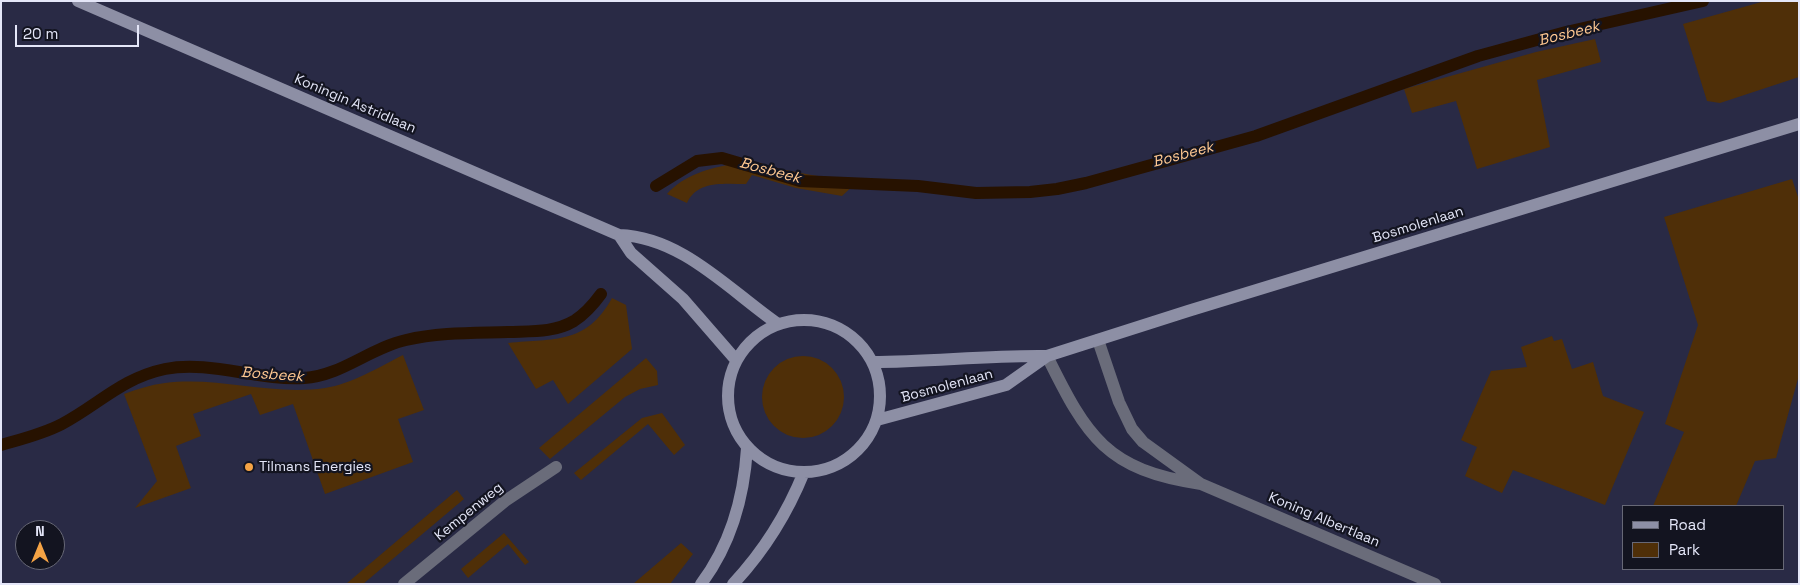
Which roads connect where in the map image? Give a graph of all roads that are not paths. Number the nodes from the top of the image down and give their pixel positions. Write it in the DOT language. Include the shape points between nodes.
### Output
graph roads {
  1 [pos="78,1"];
  2 [pos="1799,124"];
  3 [pos="619,235"];
  4 [pos="778,324"];
  5 [pos="1098,340"];
  6 [pos="1047,356"];
  7 [pos="736,360"];
  8 [pos="872,362"];
  9 [pos="877,420"];
  10 [pos="747,448"];
  11 [pos="556,467"];
  12 [pos="804,472"];
  13 [pos="1201,484"];
  14 [pos="404,584"];
  15 [pos="701,584"];
  16 [pos="733,584"];
  17 [pos="1435,584"];
  1 -- 3 [label="main road, Koningin Astridlaan"];
  2 -- 5 [label="main road, Bosmolenlaan"];
  3 -- 4 [label="main road, Koningin Astridlaan" via="640,236 696,262"];
  3 -- 7 [label="main road" via="631,253 683,298"];
  4 -- 7 [label="main road" via="754,338"];
  4 -- 8 [label="main road" via="805,320 833,325 856,340"];
  5 -- 6 [label="main road, Bosmolenlaan"];
  5 -- 13 [label="street, Koning Albertlaan" via="1119,402 1132,429 1143,442"];
  6 -- 8 [label="main road, Bosmolenlaan" via="1000,355"];
  6 -- 9 [label="main road, Bosmolenlaan" via="1006,385"];
  6 -- 13 [label="street, Koning Albertlaan" via="1072,408 1114,455 1165,479"];
  7 -- 10 [label="main road" via="730,374 727,406 738,435"];
  8 -- 9 [label="main road" via="880,391"];
  9 -- 12 [label="main road" via="861,447 849,457 820,471"];
  10 -- 12 [label="main road" via="773,466"];
  10 -- 15 [label="main road" via="745,482 731,531"];
  11 -- 14 [label="street, Kempenweg" via="504,501"];
  12 -- 16 [label="main road" via="793,500 762,551"];
  13 -- 17 [label="street, Koning Albertlaan"];
}
